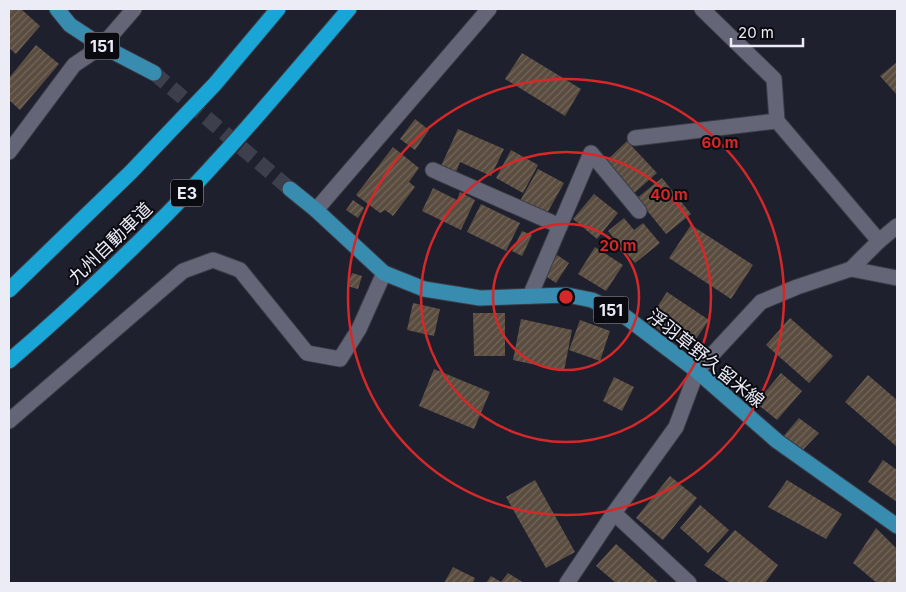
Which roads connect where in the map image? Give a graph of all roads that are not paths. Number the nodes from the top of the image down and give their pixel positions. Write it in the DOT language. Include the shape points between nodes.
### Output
graph roads {
  1 [pos="57,9"];
  2 [pos="134,9"];
  3 [pos="278,9"];
  4 [pos="348,9"];
  5 [pos="489,9"];
  6 [pos="702,9"];
  7 [pos="102,46"];
  8 [pos="154,73"];
  9 [pos="777,121"];
  10 [pos="635,138"];
  11 [pos="9,152"];
  12 [pos="433,170"];
  13 [pos="290,189"];
  14 [pos="316,210"];
  15 [pos="639,211"];
  16 [pos="560,226"];
  17 [pos="897,226"];
  18 [pos="879,241"];
  19 [pos="851,269"];
  20 [pos="384,273"];
  21 [pos="897,278"];
  22 [pos="9,290"];
  23 [pos="530,296"];
  24 [pos="9,361"];
  25 [pos="697,371"];
  26 [pos="9,421"];
  27 [pos="614,513"];
  28 [pos="897,526"];
  29 [pos="567,583"];
  30 [pos="689,583"];
  1 -- 7 [label="main road, 151" via="70,25"];
  2 -- 7 [label="street"];
  3 -- 22 [label="highway, 九州自動車道" via="196,105"];
  4 -- 24 [label="highway, 九州自動車道 / E3" via="255,119 168,213 65,313"];
  5 -- 14 [label="street"];
  6 -- 9 [label="street" via="774,79"];
  7 -- 8 [label="main road, 151"];
  7 -- 11 [label="street" via="74,65"];
  9 -- 10 [label="street"];
  9 -- 18 [label="street"];
  12 -- 16 [label="street"];
  13 -- 14 [label="main road, 浮羽草野久留米線 / 151"];
  14 -- 20 [label="main road, 浮羽草野久留米線 / 151"];
  15 -- 16 [label="street" via="591,153"];
  16 -- 23 [label="street"];
  17 -- 18 [label="street"];
  18 -- 19 [label="street"];
  19 -- 21 [label="street"];
  19 -- 25 [label="street" via="761,302"];
  20 -- 23 [label="main road, 浮羽草野久留米線 / 151" via="424,289 480,298"];
  20 -- 26 [label="street" via="359,329 340,359 307,353 240,270 213,260 183,271"];
  23 -- 25 [label="main road, 浮羽草野久留米線 / 151" via="567,295 592,300 622,315"];
  25 -- 27 [label="street" via="676,427"];
  25 -- 28 [label="main road, 浮羽草野久留米線 / 151" via="777,441"];
  27 -- 29 [label="street"];
  27 -- 30 [label="street"];
}
